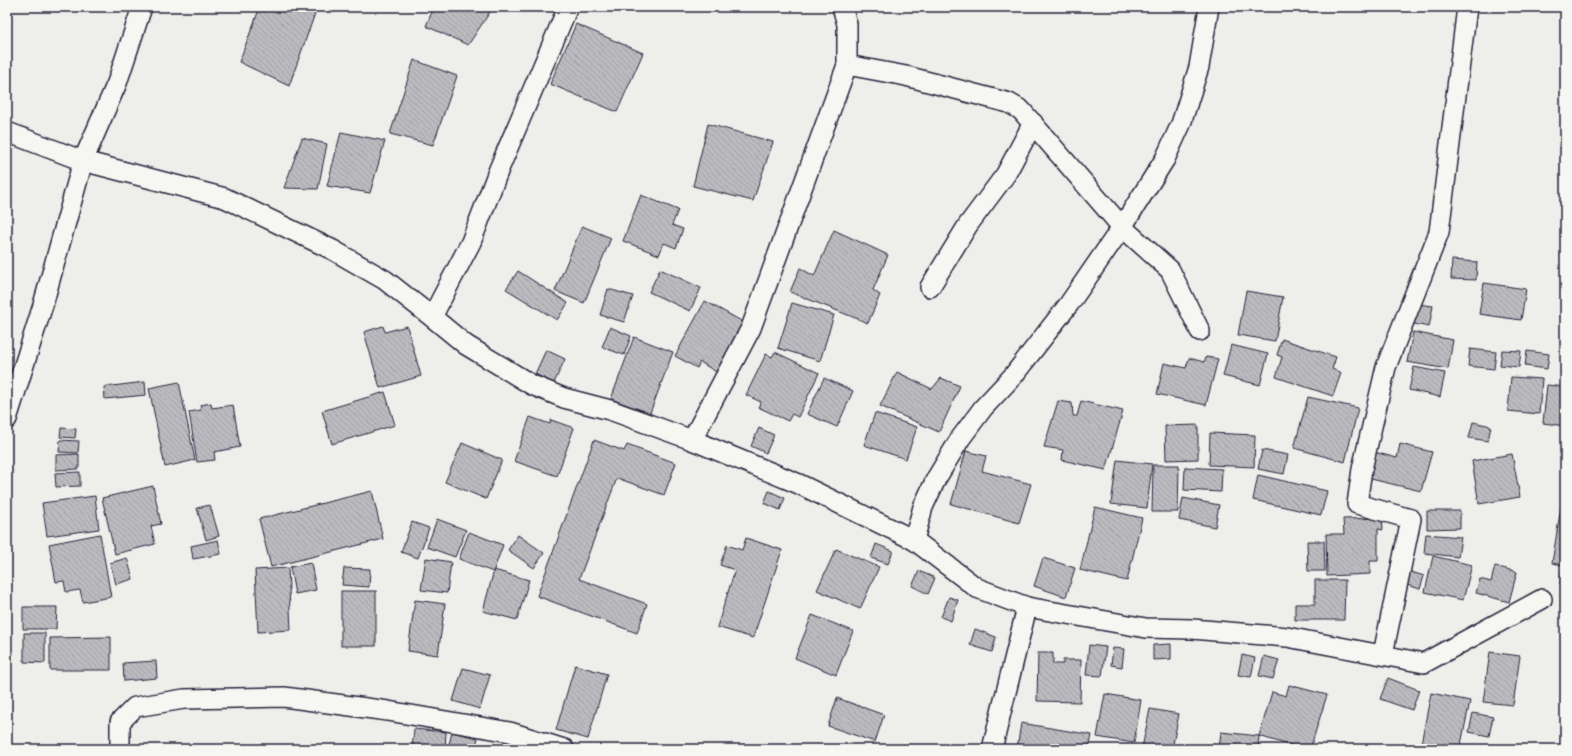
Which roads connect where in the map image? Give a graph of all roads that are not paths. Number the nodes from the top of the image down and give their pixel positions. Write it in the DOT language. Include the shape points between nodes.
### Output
graph roads {
  1 [pos="142,7"];
  2 [pos="568,7"];
  3 [pos="842,7"];
  4 [pos="1210,7"];
  5 [pos="1467,7"];
  6 [pos="847,65"];
  7 [pos="1033,123"];
  8 [pos="7,132"];
  9 [pos="83,161"];
  10 [pos="1122,227"];
  11 [pos="930,287"];
  12 [pos="432,316"];
  13 [pos="1200,331"];
  14 [pos="7,419"];
  15 [pos="692,440"];
  16 [pos="914,540"];
  17 [pos="1542,599"];
  18 [pos="1027,608"];
  19 [pos="1383,654"];
  20 [pos="120,749"];
  21 [pos="564,749"];
  22 [pos="992,749"];
  1 -- 9 [label="street" via="117,83"];
  2 -- 12 [label="street" via="471,242"];
  3 -- 6 [label="street" via="847,24"];
  4 -- 10 [label="street" via="1199,67 1181,124 1165,159"];
  5 -- 19 [label="street" via="1439,232 1386,367 1362,469 1357,504 1411,519"];
  6 -- 7 [label="street" via="906,76 1009,103 1022,110"];
  6 -- 15 [label="street" via="751,328"];
  7 -- 10 [label="street"];
  7 -- 11 [label="street" via="1006,174 968,225"];
  8 -- 9 [label="street"];
  9 -- 12 [label="street" via="225,198 334,250 385,280"];
  9 -- 14 [label="street" via="43,305"];
  10 -- 13 [label="street" via="1170,270"];
  10 -- 16 [label="street" via="1040,342 960,439 923,507"];
  12 -- 15 [label="street" via="466,345 532,385"];
  15 -- 16 [label="street" via="799,484"];
  16 -- 18 [label="street" via="977,588"];
  17 -- 19 [label="street" via="1424,663"];
  18 -- 19 [label="street" via="1146,628 1287,637"];
  18 -- 22 [label="street"];
  20 -- 21 [label="street" via="120,722 135,707 184,699 284,696 510,732"];
}
